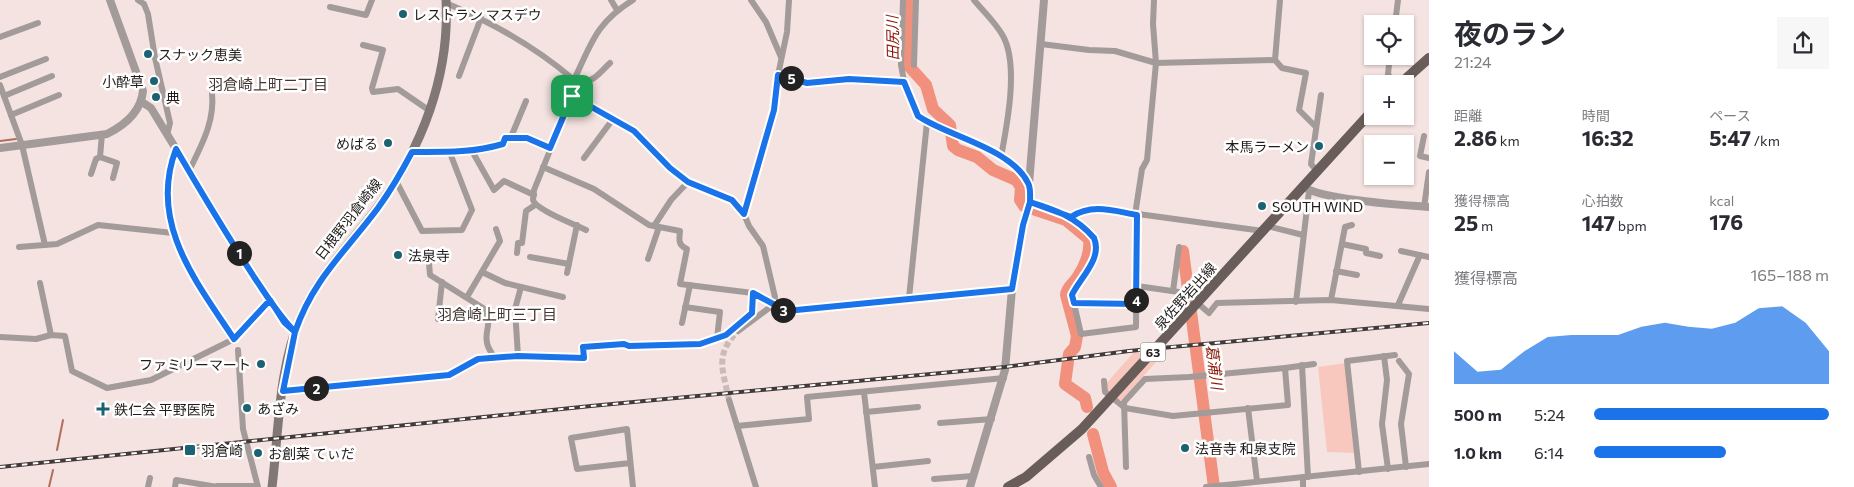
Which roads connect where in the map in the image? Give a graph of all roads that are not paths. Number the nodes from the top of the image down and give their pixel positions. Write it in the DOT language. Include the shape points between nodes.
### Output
graph roads {
  1 [pos="110,0"];
  2 [pos="138,0"];
  3 [pos="372,0"];
  4 [pos="611,0"];
  5 [pos="633,0"];
  6 [pos="751,0"];
  7 [pos="789,0"];
  8 [pos="902,0"];
  9 [pos="916,0"];
  10 [pos="974,0"];
  11 [pos="1044,0"];
  12 [pos="1154,0"];
  13 [pos="1280,0"];
  14 [pos="1398,0"];
  15 [pos="446,2"];
  16 [pos="330,8"];
  17 [pos="617,10"];
  18 [pos="1396,15"];
  19 [pos="481,18"];
  20 [pos="38,23"];
  21 [pos="0,37"];
  22 [pos="1041,44"];
  23 [pos="363,45"];
  24 [pos="781,57"];
  25 [pos="1429,58"];
  26 [pos="46,59"];
  27 [pos="1276,60"];
  28 [pos="610,63"];
  29 [pos="1156,63"];
  30 [pos="914,65"];
  31 [pos="778,75"];
  32 [pos="1410,75"];
  33 [pos="52,76"];
  34 [pos="459,76"];
  35 [pos="0,77"];
  36 [pos="574,80"];
  37 [pos="904,82"];
  38 [pos="0,84"];
  39 [pos="212,93"];
  40 [pos="59,95"];
  41 [pos="1321,95"];
  42 [pos="4,96"];
  43 [pos="572,96"];
  44 [pos="526,101"];
  45 [pos="142,102"];
  46 [pos="430,111"];
  47 [pos="11,115"];
  48 [pos="613,119"];
  49 [pos="1364,120"];
  50 [pos="927,122"];
  51 [pos="1316,127"];
  52 [pos="102,134"];
  53 [pos="167,135"];
  54 [pos="1424,136"];
  55 [pos="510,137"];
  56 [pos="22,145"];
  57 [pos="0,148"];
  58 [pos="550,148"];
  59 [pos="176,149"];
  60 [pos="412,152"];
  61 [pos="472,152"];
  62 [pos="450,153"];
  63 [pos="100,157"];
  64 [pos="1001,157"];
  65 [pos="584,158"];
  66 [pos="1429,158"];
  67 [pos="543,167"];
  68 [pos="189,171"];
  69 [pos="1316,171"];
  70 [pos="1429,172"];
  71 [pos="91,174"];
  72 [pos="113,178"];
  73 [pos="396,181"];
  74 [pos="688,182"];
  75 [pos="1029,184"];
  76 [pos="1306,188"];
  77 [pos="534,195"];
  78 [pos="1029,204"];
  79 [pos="535,205"];
  80 [pos="1426,207"];
  81 [pos="744,214"];
  82 [pos="1136,215"];
  83 [pos="1071,217"];
  84 [pos="577,225"];
  85 [pos="1352,225"];
  86 [pos="656,227"];
  87 [pos="1265,228"];
  88 [pos="496,229"];
  89 [pos="586,230"];
  90 [pos="173,233"];
  91 [pos="1304,235"];
  92 [pos="1342,244"];
  93 [pos="45,245"];
  94 [pos="20,247"];
  95 [pos="1179,247"];
  96 [pos="1401,251"];
  97 [pos="517,253"];
  98 [pos="1420,255"];
  99 [pos="530,256"];
  100 [pos="1380,256"];
  101 [pos="1429,257"];
  102 [pos="648,259"];
  103 [pos="429,264"];
  104 [pos="569,264"];
  105 [pos="1336,271"];
  106 [pos="482,272"];
  107 [pos="568,274"];
  108 [pos="1357,275"];
  109 [pos="442,282"];
  110 [pos="40,283"];
  111 [pos="690,286"];
  112 [pos="1137,286"];
  113 [pos="521,287"];
  114 [pos="1012,289"];
  115 [pos="1173,291"];
  116 [pos="753,293"];
  117 [pos="563,296"];
  118 [pos="467,297"];
  119 [pos="909,298"];
  120 [pos="270,300"];
  121 [pos="1331,300"];
  122 [pos="1296,302"];
  123 [pos="1074,303"];
  124 [pos="1136,304"];
  125 [pos="773,305"];
  126 [pos="1398,305"];
  127 [pos="685,307"];
  128 [pos="1429,309"];
  129 [pos="438,319"];
  130 [pos="682,323"];
  131 [pos="738,331"];
  132 [pos="295,332"];
  133 [pos="51,335"];
  134 [pos="0,337"];
  135 [pos="717,338"];
  136 [pos="234,339"];
  137 [pos="238,350"];
  138 [pos="1394,355"];
  139 [pos="518,356"];
  140 [pos="1384,356"];
  141 [pos="495,358"];
  142 [pos="1399,361"];
  143 [pos="1314,364"];
  144 [pos="1302,365"];
  145 [pos="1285,368"];
  146 [pos="1004,378"];
  147 [pos="1104,381"];
  148 [pos="283,391"];
  149 [pos="864,392"];
  150 [pos="729,400"];
  151 [pos="918,407"];
  152 [pos="1125,408"];
  153 [pos="1248,408"];
  154 [pos="866,412"];
  155 [pos="992,418"];
  156 [pos="940,423"];
  157 [pos="737,426"];
  158 [pos="1089,457"];
  159 [pos="928,460"];
  160 [pos="630,463"];
  161 [pos="1429,464"];
  162 [pos="873,467"];
  163 [pos="1126,467"];
  164 [pos="1406,467"];
  165 [pos="1388,469"];
  166 [pos="1359,472"];
  167 [pos="973,476"];
  168 [pos="1305,477"];
  169 [pos="150,478"];
  170 [pos="934,479"];
  171 [pos="1256,481"];
  172 [pos="1226,486"];
  173 [pos="148,487"];
  174 [pos="175,487"];
  175 [pos="217,487"];
  176 [pos="257,487"];
  177 [pos="272,487"];
  178 [pos="633,487"];
  179 [pos="756,487"];
  180 [pos="875,487"];
  181 [pos="970,487"];
  182 [pos="1008,487"];
  183 [pos="1101,487"];
  184 [pos="1206,487"];
  185 [pos="1303,487"];
  1 -- 45 [label="street" via="143,91"];
  2 -- 53 [label="street" via="144,4 148,14 170,122"];
  3 -- 16 [label="street" via="366,15"];
  4 -- 17 [label="street"];
  5 -- 17 [label="street"];
  6 -- 24 [label="street" via="766,22"];
  7 -- 24 [label="street"];
  8 -- 37 [label="street" via="901,65"];
  9 -- 30 [label="street"];
  10 -- 64 [label="street" via="1004,36 1009,54 1011,95"];
  11 -- 22 [label="street"];
  12 -- 29 [label="street"];
  13 -- 27 [label="street"];
  14 -- 18 [label="street"];
  15 -- 19 [label="street"];
  15 -- 46 [label="main road, 日根野羽倉崎線" via="443,56"];
  17 -- 36 [label="street" via="598,31"];
  19 -- 34 [label="street"];
  19 -- 36 [label="street" via="539,53"];
  20 -- 21 [label="street"];
  22 -- 29 [label="street" via="1115,51"];
  22 -- 75 [label="street"];
  23 -- 46 [label="street" via="383,50 373,92 398,89"];
  24 -- 31 [label="street"];
  25 -- 32 [label="main road"];
  26 -- 35 [label="street"];
  27 -- 29 [label="street"];
  27 -- 51 [label="street" via="1282,68 1306,74 1299,110"];
  28 -- 36 [label="street" via="585,83"];
  29 -- 82 [label="street" via="1147,160 1142,169"];
  31 -- 37 [label="street" via="807,83 849,79"];
  31 -- 81 [label="street" via="774,110"];
  33 -- 42 [label="street"];
  36 -- 43 [label="street"];
  37 -- 50 [label="street" via="918,116"];
  38 -- 42 [label="street"];
  39 -- 68 [label="street" via="208,134"];
  40 -- 47 [label="street"];
  41 -- 51 [label="street"];
  42 -- 47 [label="street"];
  43 -- 48 [label="street"];
  43 -- 58 [label="street"];
  44 -- 55 [label="street"];
  45 -- 52 [label="street" via="123,125"];
  45 -- 53 [label="street" via="151,108"];
  46 -- 60 [label="main road, 日根野羽倉崎線"];
  47 -- 56 [label="street"];
  48 -- 65 [label="street"];
  48 -- 74 [label="street" via="634,131"];
  49 -- 69 [label="main road, 泉佐野岩出線 / 63"];
  50 -- 64 [label="street" via="959,134 961,138"];
  50 -- 119 [label="street"];
  51 -- 69 [label="street" via="1311,164"];
  52 -- 56 [label="street"];
  52 -- 63 [label="street"];
  53 -- 59 [label="street"];
  54 -- 66 [label="street" via="1420,156"];
  55 -- 58 [label="street" via="527,138"];
  55 -- 61 [label="street" via="505,138 503,144"];
  56 -- 57 [label="street"];
  56 -- 93 [label="street"];
  58 -- 67 [label="street"];
  59 -- 68 [label="street"];
  59 -- 90 [label="street" via="167,191"];
  60 -- 62 [label="street"];
  60 -- 73 [label="main road, 日根野羽倉崎線"];
  61 -- 62 [label="street"];
  61 -- 77 [label="street" via="494,190 504,181"];
  62 -- 73 [label="street" via="472,210 462,230 422,231"];
  63 -- 71 [label="street" via="96,159"];
  63 -- 72 [label="street" via="117,163"];
  64 -- 75 [label="street"];
  67 -- 77 [label="street"];
  67 -- 86 [label="street" via="594,190"];
  68 -- 120 [label="street"];
  69 -- 76 [label="main road, 泉佐野岩出線 / 63"];
  70 -- 80 [label="street"];
  73 -- 132 [label="main road, 日根野羽倉崎線" via="321,278"];
  74 -- 81 [label="street" via="723,194"];
  74 -- 86 [label="street" via="671,200"];
  75 -- 78 [label="street"];
  76 -- 80 [label="street" via="1349,198"];
  76 -- 87 [label="main road, 泉佐野岩出線 / 63"];
  76 -- 91 [label="street"];
  77 -- 79 [label="street"];
  78 -- 83 [label="street"];
  78 -- 114 [label="street"];
  79 -- 84 [label="street"];
  79 -- 97 [label="street" via="526,211 522,243 518,243"];
  81 -- 125 [label="street" via="763,246 775,297"];
  82 -- 83 [label="street" via="1094,208 1081,210"];
  82 -- 87 [label="street"];
  82 -- 112 [label="street"];
  83 -- 123 [label="street" via="1089,232 1097,244 1084,278 1072,295"];
  84 -- 89 [label="street"];
  84 -- 104 [label="street"];
  85 -- 92 [label="street" via="1345,227"];
  86 -- 102 [label="street"];
  86 -- 111 [label="street" via="680,231 678,241 687,249 680,284"];
  87 -- 91 [label="street"];
  87 -- 182 [label="main road, 泉佐野岩出線 / 63" via="1106,403 1053,455"];
  88 -- 106 [label="street" via="500,241"];
  90 -- 93 [label="street" via="98,225 57,244"];
  90 -- 136 [label="street" via="190,272"];
  91 -- 122 [label="street"];
  92 -- 100 [label="street"];
  92 -- 105 [label="street"];
  93 -- 94 [label="street"];
  95 -- 115 [label="street"];
  96 -- 98 [label="street"];
  98 -- 101 [label="street"];
  98 -- 126 [label="street"];
  99 -- 104 [label="street"];
  103 -- 109 [label="street" via="430,275"];
  104 -- 107 [label="street"];
  105 -- 108 [label="street"];
  105 -- 121 [label="street"];
  106 -- 113 [label="street"];
  106 -- 118 [label="street"];
  109 -- 118 [label="street"];
  109 -- 129 [label="street"];
  110 -- 133 [label="street"];
  111 -- 116 [label="street"];
  111 -- 127 [label="street"];
  112 -- 115 [label="street"];
  112 -- 124 [label="street"];
  113 -- 117 [label="street"];
  113 -- 139 [label="street" via="515,309"];
  114 -- 119 [label="street"];
  114 -- 146 [label="street"];
  115 -- 122 [label="street" via="1186,293 1209,312 1217,303"];
  116 -- 125 [label="street"];
  116 -- 135 [label="street" via="752,313 726,335"];
  118 -- 141 [label="street" via="488,315 487,343"];
  119 -- 125 [label="street" via="786,311"];
  120 -- 132 [label="street" via="284,322"];
  120 -- 136 [label="street"];
  121 -- 122 [label="street"];
  121 -- 126 [label="street"];
  123 -- 124 [label="street"];
  123 -- 124 [label="street" via="1081,334 1136,327"];
  125 -- 131 [label="street"];
  126 -- 128 [label="street"];
  127 -- 130 [label="street"];
  127 -- 135 [label="street" via="720,312"];
  132 -- 148 [label="main road, 日根野羽倉崎線"];
  133 -- 134 [label="street"];
  133 -- 136 [label="street" via="65,336 72,371 107,388 151,380"];
  135 -- 139 [label="street" via="700,344 583,347 584,358"];
  137 -- 176 [label="street" via="243,428"];
  138 -- 140 [label="street"];
  139 -- 141 [label="street"];
  140 -- 165 [label="street" via="1387,380 1382,424"];
  140 -- 166 [label="street" via="1347,361"];
  141 -- 148 [label="street" via="478,359 449,375"];
  142 -- 164 [label="street" via="1409,374 1401,424"];
  143 -- 144 [label="street"];
  144 -- 145 [label="street"];
  144 -- 168 [label="street"];
  145 -- 152 [label="street" via="1145,378 1124,402"];
  145 -- 153 [label="street" via="1288,404"];
  146 -- 149 [label="street"];
  146 -- 155 [label="street"];
  147 -- 152 [label="street" via="1105,392"];
  148 -- 177 [label="main road, 日根野羽倉崎線"];
  149 -- 154 [label="street"];
  149 -- 157 [label="street" via="807,397 810,419"];
  150 -- 157 [label="street"];
  151 -- 154 [label="street"];
  152 -- 153 [label="street" via="1173,416"];
  152 -- 163 [label="street"];
  153 -- 171 [label="street"];
  154 -- 162 [label="street"];
  155 -- 156 [label="street"];
  155 -- 167 [label="street"];
  157 -- 179 [label="street"];
  158 -- 183 [label="street"];
  159 -- 162 [label="street"];
  160 -- 160 [label="street" via="577,469 571,438 627,429"];
  160 -- 178 [label="street"];
  161 -- 164 [label="street"];
  162 -- 180 [label="street"];
  164 -- 165 [label="street"];
  165 -- 166 [label="street"];
  166 -- 168 [label="street"];
  167 -- 170 [label="street"];
  167 -- 181 [label="street"];
  168 -- 171 [label="street"];
  168 -- 185 [label="street"];
  169 -- 173 [label="street"];
  171 -- 172 [label="street"];
  172 -- 184 [label="street"];
  174 -- 175 [label="street" via="176,480"];
  175 -- 176 [label="street"];
}
